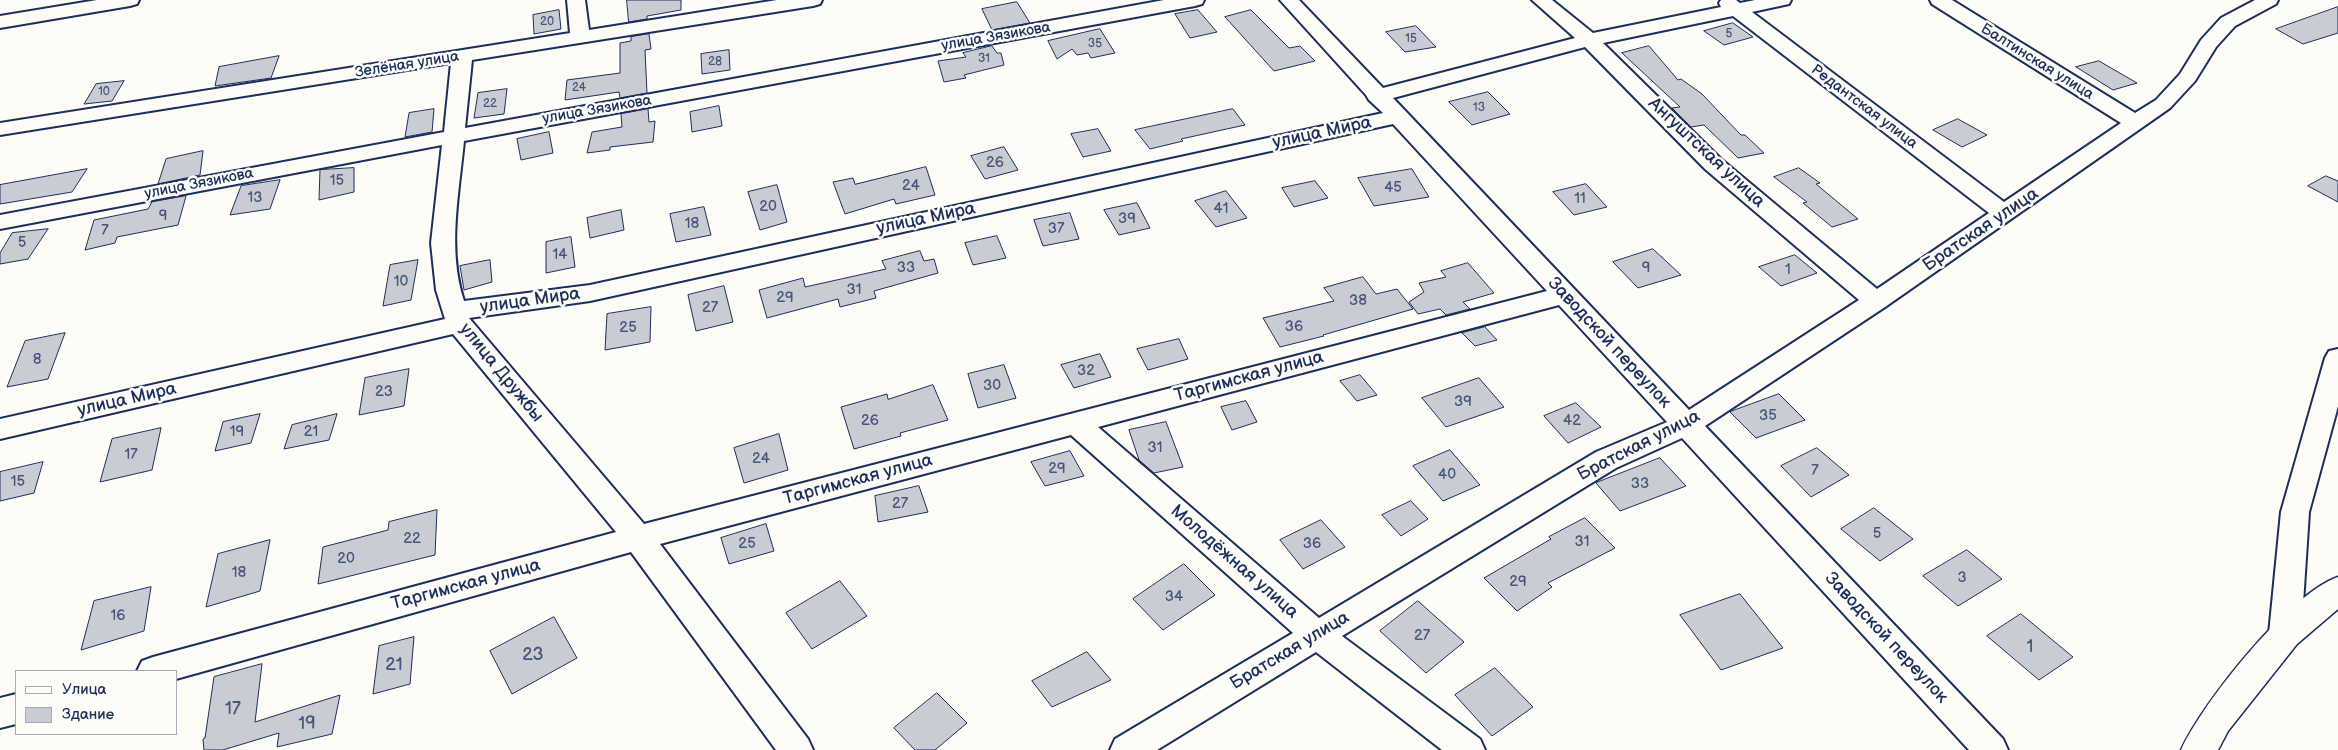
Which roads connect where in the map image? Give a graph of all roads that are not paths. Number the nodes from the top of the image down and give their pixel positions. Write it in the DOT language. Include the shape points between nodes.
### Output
graph roads {
  1 [pos="130,0"];
  2 [pos="576,0"];
  3 [pos="813,0"];
  4 [pos="1195,0"];
  5 [pos="1289,0"];
  6 [pos="1541,0"];
  7 [pos="1782,0"];
  8 [pos="1939,0"];
  9 [pos="2269,0"];
  10 [pos="1730,5"];
  11 [pos="0,22"];
  12 [pos="580,38"];
  13 [pos="1589,40"];
  14 [pos="462,57"];
  15 [pos="1376,96"];
  16 [pos="1396,117"];
  17 [pos="2136,123"];
  18 [pos="0,129"];
  19 [pos="455,136"];
  20 [pos="2005,214"];
  21 [pos="0,222"];
  22 [pos="1564,295"];
  23 [pos="1876,301"];
  24 [pos="457,318"];
  25 [pos="2338,358"];
  26 [pos="1075,423"];
  27 [pos="1686,425"];
  28 [pos="0,429"];
  29 [pos="638,538"];
  30 [pos="2338,590"];
  31 [pos="2284,634"];
  32 [pos="1317,635"];
  33 [pos="157,670"];
  34 [pos="15,709"];
  35 [pos="0,713"];
  36 [pos="796,750"];
  37 [pos="1126,750"];
  38 [pos="1468,750"];
  39 [pos="1991,750"];
  40 [pos="2199,750"];
  1 -- 11 [label="street"];
  2 -- 12 [label="street"];
  3 -- 12 [label="street, Зелёная улица"];
  4 -- 19 [label="street, улица Зязикова"];
  5 -- 15 [label="street, Заводской переулок"];
  6 -- 13 [label="street, Ангуштская улица"];
  7 -- 10 [label="street, улица Мира"];
  8 -- 17 [label="street, Балтинская улица"];
  9 -- 17 [label="street, Братская улица" via="2228,22 2208,44 2188,77 2163,104"];
  10 -- 13 [label="street, улица Мира"];
  10 -- 20 [label="street, Редантская улица"];
  12 -- 14 [label="street, Зелёная улица"];
  13 -- 15 [label="street, улица Мира"];
  13 -- 23 [label="street, Ангуштская улица" via="1713,164"];
  14 -- 18 [label="street, Зелёная улица"];
  14 -- 19 [label="street, улица Дружбы"];
  15 -- 16 [label="street, Заводской переулок"];
  16 -- 22 [label="street, Заводской переулок"];
  16 -- 24 [label="street, улица Мира" via="590,293"];
  17 -- 20 [label="street, Братская улица"];
  19 -- 21 [label="street, улица Зязикова"];
  19 -- 24 [label="street, улица Дружбы" via="443,243 448,290"];
  20 -- 23 [label="street, Братская улица"];
  22 -- 26 [label="street, Таргимская улица"];
  22 -- 27 [label="street, Заводской переулок"];
  23 -- 27 [label="street, Братская улица"];
  24 -- 28 [label="street, улица Мира"];
  24 -- 29 [label="street, улица Дружбы"];
  25 -- 31 [label="street" via="2295,512"];
  26 -- 29 [label="street, Таргимская улица"];
  26 -- 32 [label="street, Молодёжная улица"];
  27 -- 32 [label="street, Братская улица" via="1606,460"];
  27 -- 39 [label="street, Заводской переулок"];
  29 -- 33 [label="street, Таргимская улица"];
  29 -- 36 [label="street, улица Дружбы"];
  30 -- 31 [label="main road"];
  31 -- 40 [label="main road" via="2216,720"];
  32 -- 37 [label="street, Братская улица"];
  32 -- 38 [label="street, Молодёжная улица"];
  34 -- 35 [label="street"];
}
